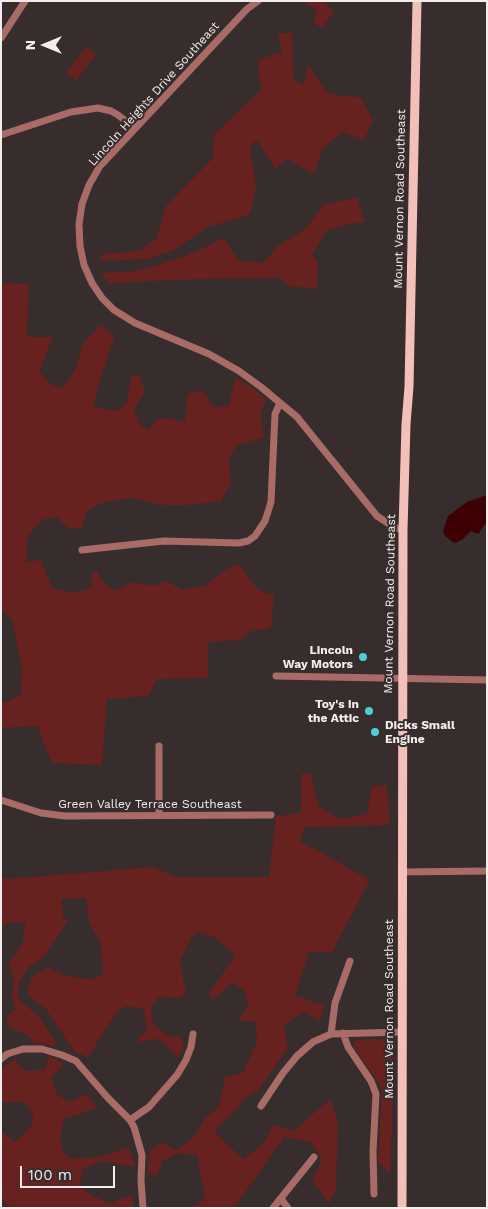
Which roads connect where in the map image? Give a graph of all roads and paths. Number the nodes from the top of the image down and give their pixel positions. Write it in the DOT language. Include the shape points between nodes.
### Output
graph roads {
  1 [pos="25,1"];
  2 [pos="258,1"];
  3 [pos="417,1"];
  4 [pos="1,38"];
  5 [pos="135,128"];
  6 [pos="1,135"];
  7 [pos="280,404"];
  8 [pos="403,530"];
  9 [pos="82,550"];
  10 [pos="276,676"];
  11 [pos="402,679"];
  12 [pos="487,680"];
  13 [pos="159,746"];
  14 [pos="1,800"];
  15 [pos="271,815"];
  16 [pos="159,816"];
  17 [pos="487,871"];
  18 [pos="402,872"];
  19 [pos="350,960"];
  20 [pos="402,1032"];
  21 [pos="193,1034"];
  22 [pos="331,1034"];
  23 [pos="342,1034"];
  24 [pos="1,1059"];
  25 [pos="261,1106"];
  26 [pos="130,1120"];
  27 [pos="314,1156"];
  28 [pos="374,1194"];
  29 [pos="281,1199"];
  30 [pos="142,1208"];
  31 [pos="273,1208"];
  32 [pos="288,1208"];
  33 [pos="402,1208"];
  1 -- 4 [label="street"];
  2 -- 5 [label="street, Lincoln Heights Drive Southeast"];
  3 -- 8 [label="main road, Mount Vernon Road Southeast"];
  5 -- 6 [label="street" via="118,114 98,108 71,112"];
  5 -- 7 [label="street, Lincoln Heights Drive Southeast" via="100,166 82,204 80,246 92,283 102,298 123,316 225,362"];
  7 -- 8 [label="street, Lincoln Heights Drive Southeast" via="296,417 377,516"];
  7 -- 9 [label="street" via="275,414 272,502 255,536 239,543 164,541"];
  8 -- 11 [label="main road, Mount Vernon Road Southeast"];
  10 -- 11 [label="street"];
  11 -- 12 [label="street"];
  11 -- 18 [label="main road, Mount Vernon Road Southeast"];
  13 -- 16 [label="street"];
  14 -- 16 [label="street, Green Valley Terrace Southeast" via="41,813 65,816"];
  15 -- 16 [label="street, Green Valley Terrace Southeast"];
  17 -- 18 [label="street"];
  18 -- 20 [label="main road, Mount Vernon Road Southeast"];
  19 -- 22 [label="street" via="335,1003"];
  20 -- 23 [label="street"];
  20 -- 33 [label="main road, Mount Vernon Road Southeast"];
  21 -- 26 [label="street" via="177,1075 149,1107"];
  22 -- 23 [label="street"];
  22 -- 25 [label="street" via="313,1042 296,1056"];
  23 -- 28 [label="street" via="376,1094"];
  24 -- 26 [label="street" via="23,1049 42,1050 76,1061"];
  26 -- 30 [label="street" via="142,1155"];
  27 -- 29 [label="street"];
  29 -- 31 [label="street"];
  29 -- 32 [label="street"];
}
